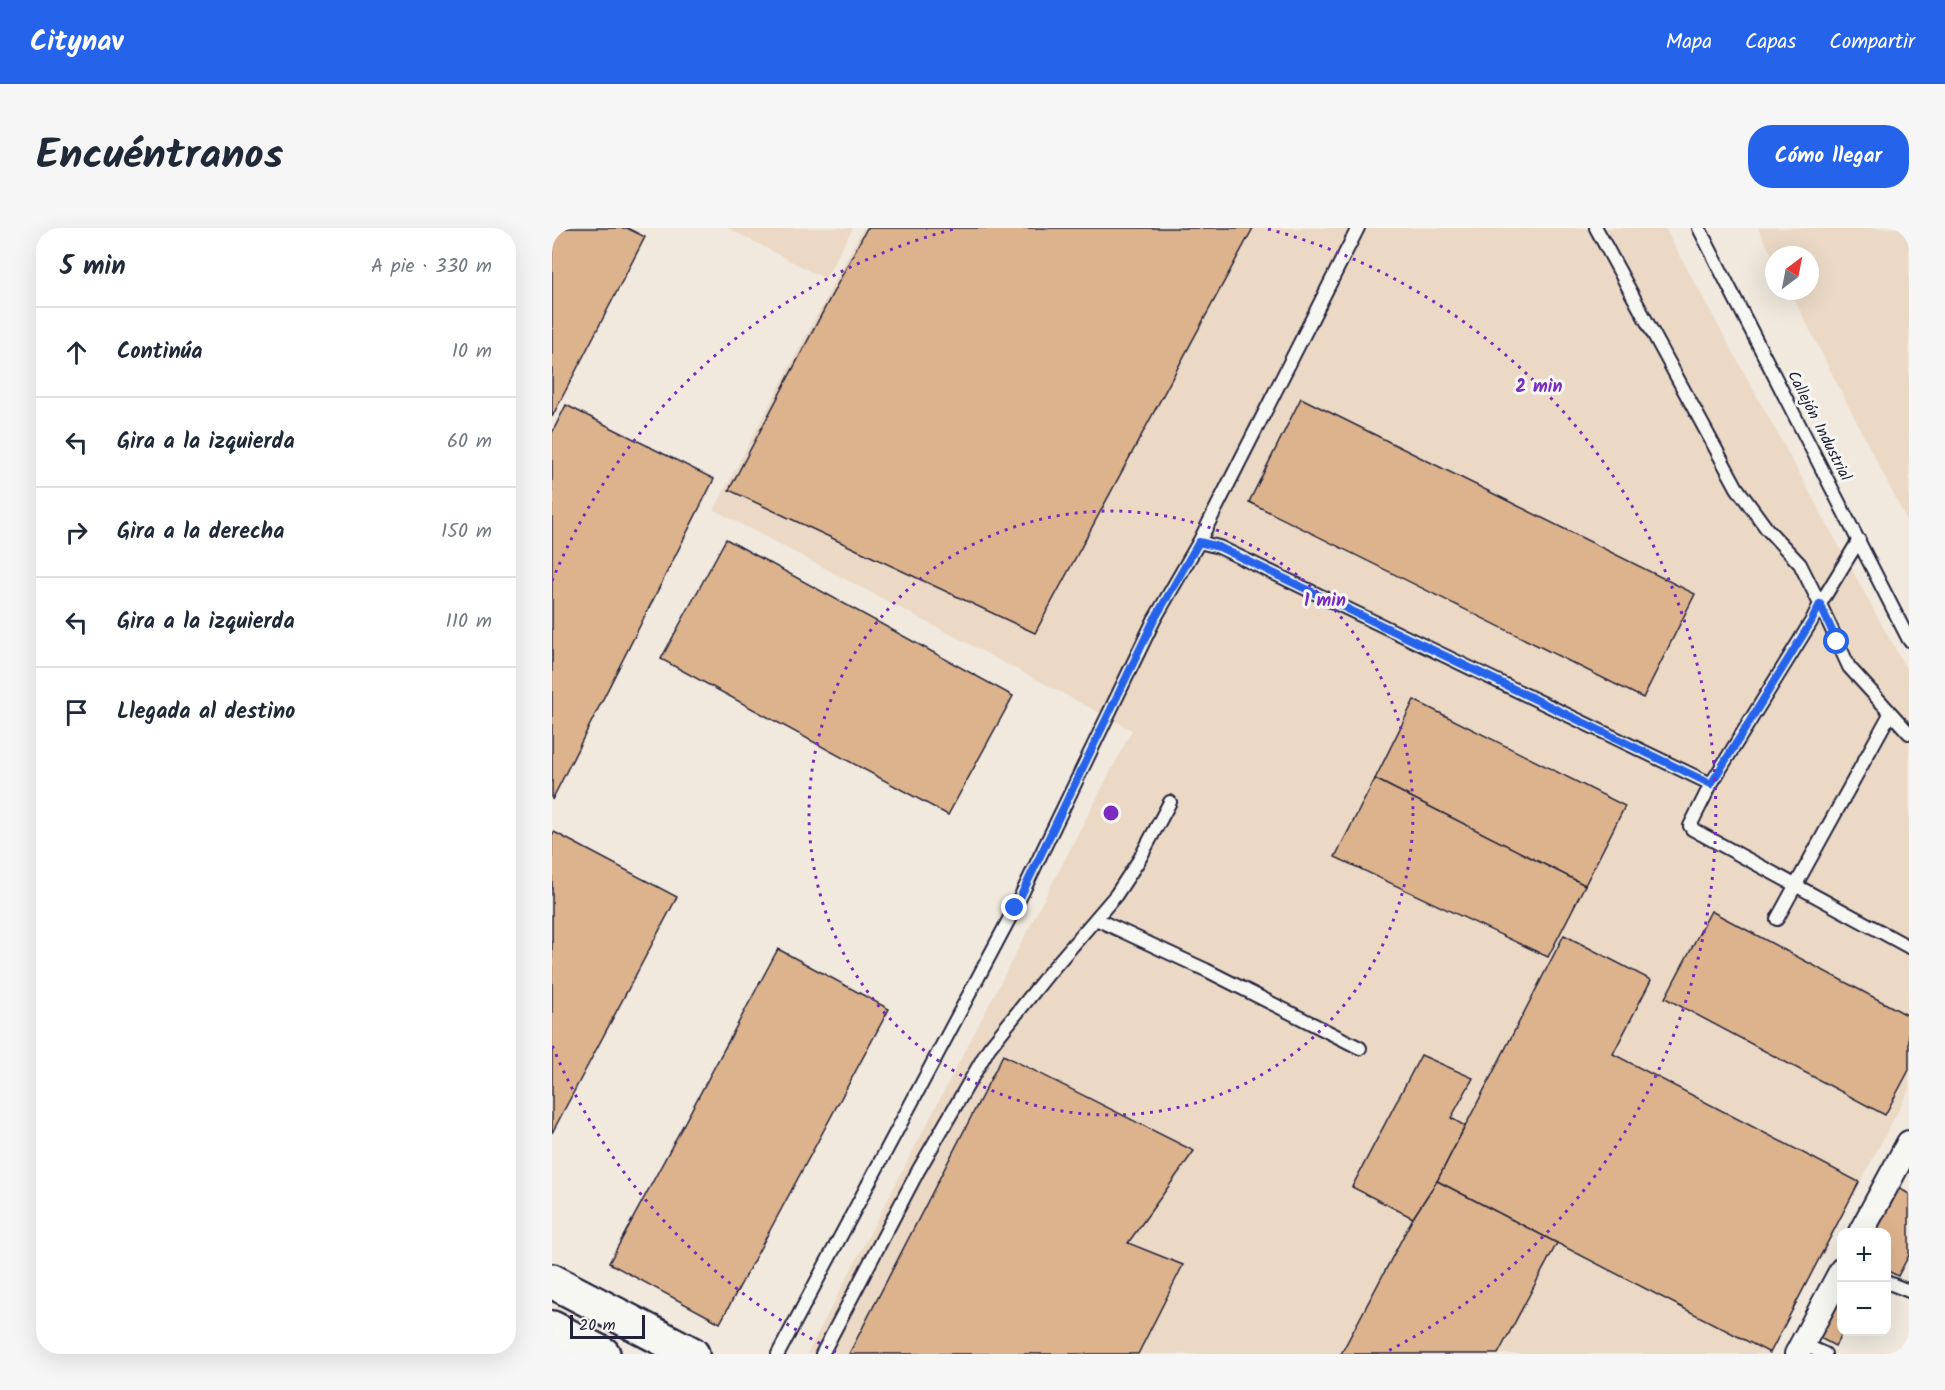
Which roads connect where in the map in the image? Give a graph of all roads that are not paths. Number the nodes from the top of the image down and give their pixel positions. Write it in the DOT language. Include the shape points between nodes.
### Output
graph roads {
  1 [pos="1358,228"];
  2 [pos="1596,228"];
  3 [pos="1699,228"];
  4 [pos="1859,540"];
  5 [pos="1199,542"];
  6 [pos="1820,604"];
  7 [pos="1909,640"];
  8 [pos="1890,714"];
  9 [pos="1909,733"];
  10 [pos="1711,784"];
  11 [pos="1170,802"];
  12 [pos="1796,886"];
  13 [pos="1096,919"];
  14 [pos="1777,919"];
  15 [pos="1909,947"];
  16 [pos="1360,1048"];
  17 [pos="1906,1156"];
  18 [pos="1864,1228"];
  19 [pos="1837,1279"];
  20 [pos="552,1281"];
  21 [pos="1891,1284"];
  22 [pos="1909,1291"];
  23 [pos="552,1328"];
  24 [pos="1799,1349"];
  25 [pos="603,1354"];
  26 [pos="692,1354"];
  27 [pos="778,1354"];
  28 [pos="822,1354"];
  29 [pos="1825,1354"];
  1 -- 5 [label="lane"];
  2 -- 6 [label="lane" via="1737,488 1767,529 1800,564"];
  3 -- 4 [label="lane, Callejón Industrial"];
  4 -- 6 [label="lane"];
  4 -- 7 [label="lane, Callejón Industrial"];
  5 -- 10 [label="lane" via="1219,547"];
  5 -- 27 [label="lane" via="1154,620 1015,908"];
  6 -- 8 [label="lane" via="1849,667"];
  6 -- 10 [label="lane"];
  8 -- 9 [label="lane"];
  8 -- 12 [label="lane"];
  10 -- 12 [label="lane" via="1690,825 1692,830"];
  11 -- 13 [label="lane" via="1139,860"];
  12 -- 14 [label="lane"];
  12 -- 15 [label="lane"];
  13 -- 16 [label="lane"];
  13 -- 28 [label="lane" via="989,1048 918,1171"];
  17 -- 18 [label="street"];
  19 -- 24 [label="street"];
  20 -- 26 [label="main road"];
  21 -- 22 [label="lane"];
  23 -- 25 [label="main road"];
  24 -- 29 [label="lane"];
}
